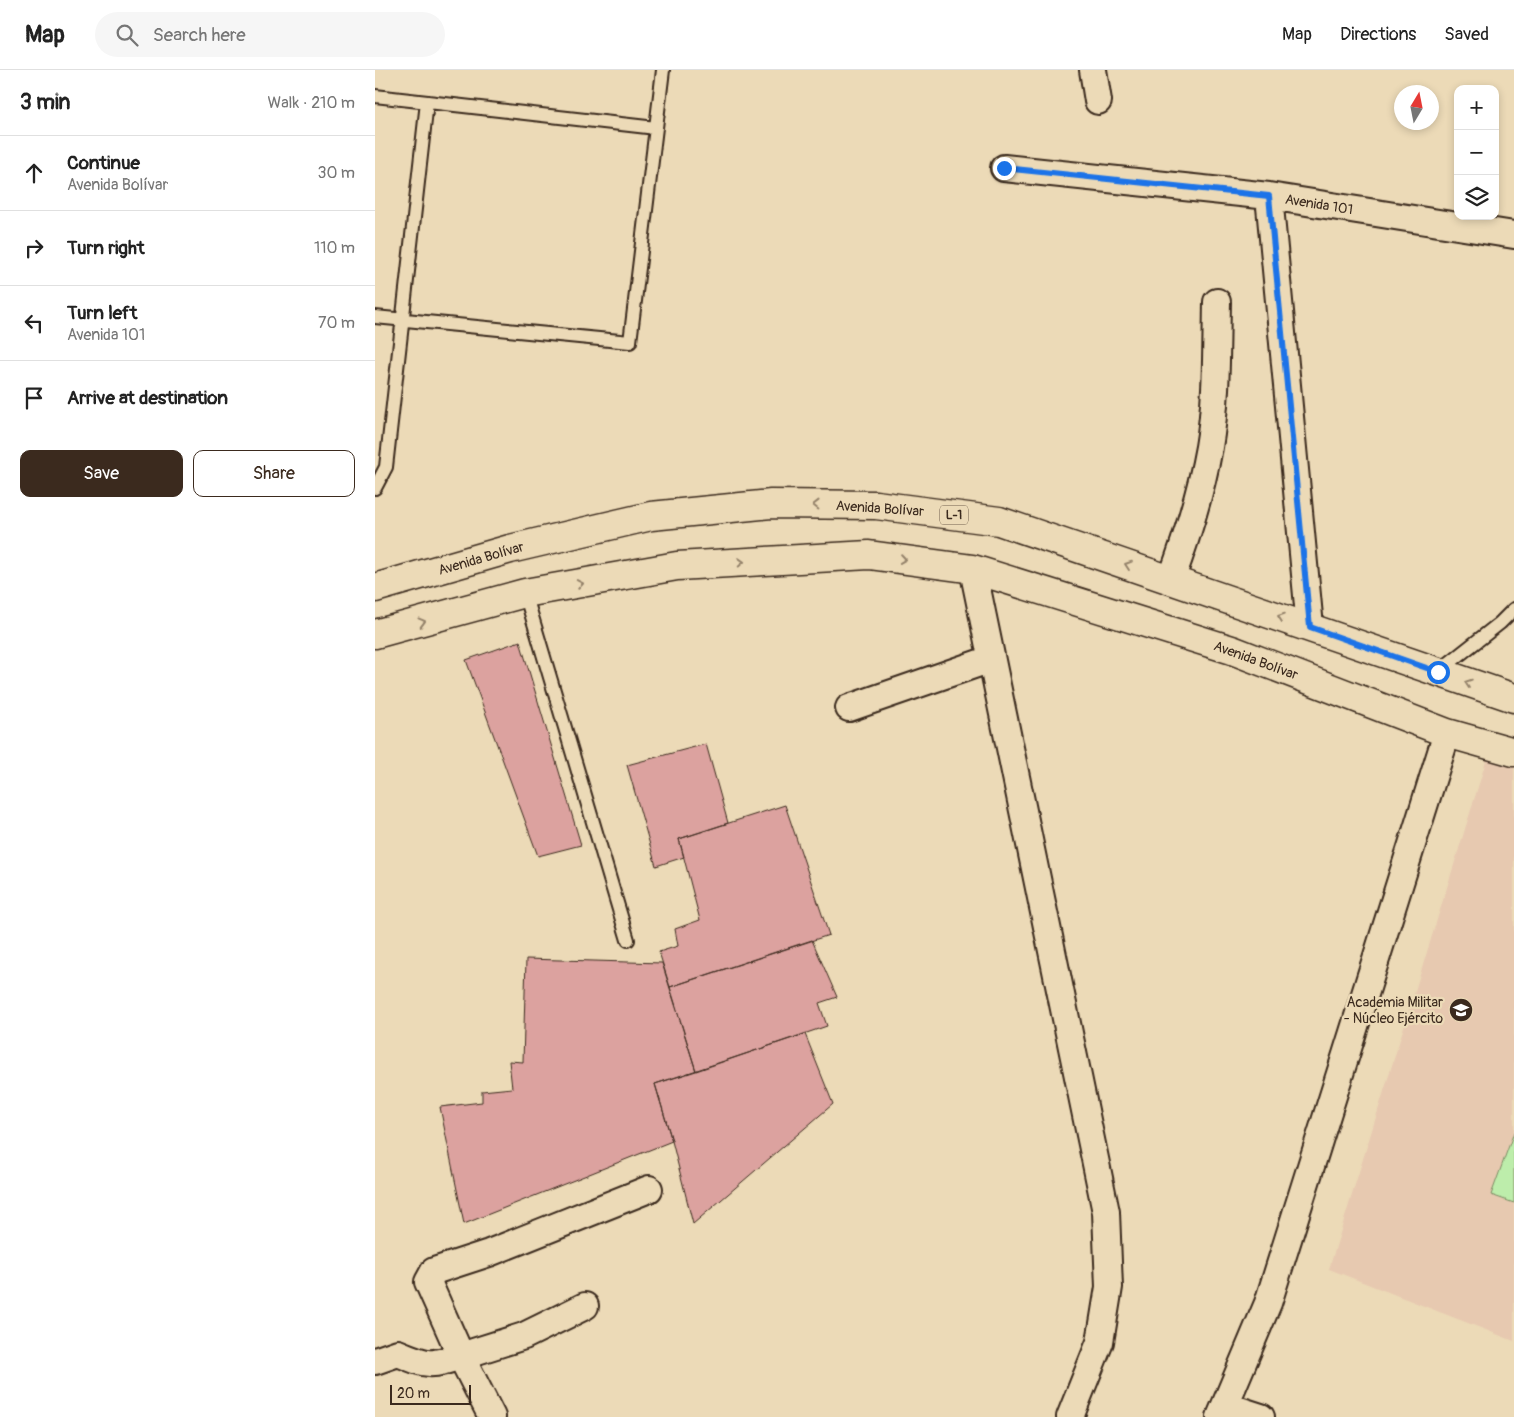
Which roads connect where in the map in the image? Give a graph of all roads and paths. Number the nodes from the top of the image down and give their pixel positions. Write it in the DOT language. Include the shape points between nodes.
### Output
graph roads {
  1 [pos="663,70"];
  2 [pos="1093,70"];
  3 [pos="375,96"];
  4 [pos="1098,101"];
  5 [pos="427,102"];
  6 [pos="656,128"];
  7 [pos="1004,168"];
  8 [pos="1269,196"];
  9 [pos="1514,235"];
  10 [pos="1217,302"];
  11 [pos="375,317"];
  12 [pos="403,320"];
  13 [pos="375,488"];
  14 [pos="973,569"];
  15 [pos="1171,580"];
  16 [pos="375,588"];
  17 [pos="525,593"];
  18 [pos="1514,609"];
  19 [pos="1310,627"];
  20 [pos="375,636"];
  21 [pos="991,660"];
  22 [pos="1438,672"];
  23 [pos="1514,698"];
  24 [pos="849,708"];
  25 [pos="1447,734"];
  26 [pos="1514,752"];
  27 [pos="627,940"];
  28 [pos="649,1189"];
  29 [pos="585,1306"];
  30 [pos="461,1356"];
  31 [pos="375,1361"];
  32 [pos="1223,1411"];
  33 [pos="492,1417"];
  34 [pos="1070,1417"];
  35 [pos="1261,1417"];
  1 -- 6 [label="lane"];
  2 -- 4 [label="street"];
  3 -- 5 [label="lane"];
  5 -- 6 [label="lane"];
  5 -- 12 [label="lane"];
  6 -- 12 [label="lane" via="630,342"];
  7 -- 8 [label="street, Avenida 101"];
  8 -- 9 [label="street, Avenida 101"];
  8 -- 19 [label="street"];
  10 -- 15 [label="street" via="1209,447 1185,543"];
  11 -- 12 [label="lane"];
  12 -- 13 [label="lane" via="386,467"];
  17 -- 14 [label="main road, Avenida Bolívar, one-way" via="677,566 869,555"];
  14 -- 21 [label="street"];
  14 -- 25 [label="main road, Avenida Bolívar" via="1232,650"];
  15 -- 16 [label="main road, Avenida Bolívar / L-1, one-way" via="999,521 876,505 771,504 651,516 510,549"];
  19 -- 15 [label="main road, Avenida Bolívar / L-1, one-way"];
  20 -- 17 [label="main road, Avenida Bolívar, one-way"];
  17 -- 27 [label="lane"];
  18 -- 22 [label="lane"];
  19 -- 22 [label="main road, Avenida Bolívar / L-1"];
  21 -- 24 [label="street"];
  21 -- 34 [label="street" via="1106,1212 1109,1287 1100,1342"];
  23 -- 22 [label="main road, Avenida Bolívar / L-1, one-way"];
  25 -- 26 [label="main road, Avenida Bolívar"];
  25 -- 32 [label="street" via="1268,1303"];
  28 -- 30 [label="street" via="489,1253 434,1271 427,1282"];
  29 -- 30 [label="street" via="524,1336"];
  30 -- 31 [label="street" via="435,1365 398,1353"];
  30 -- 33 [label="street"];
  32 -- 35 [label="street"];
}
